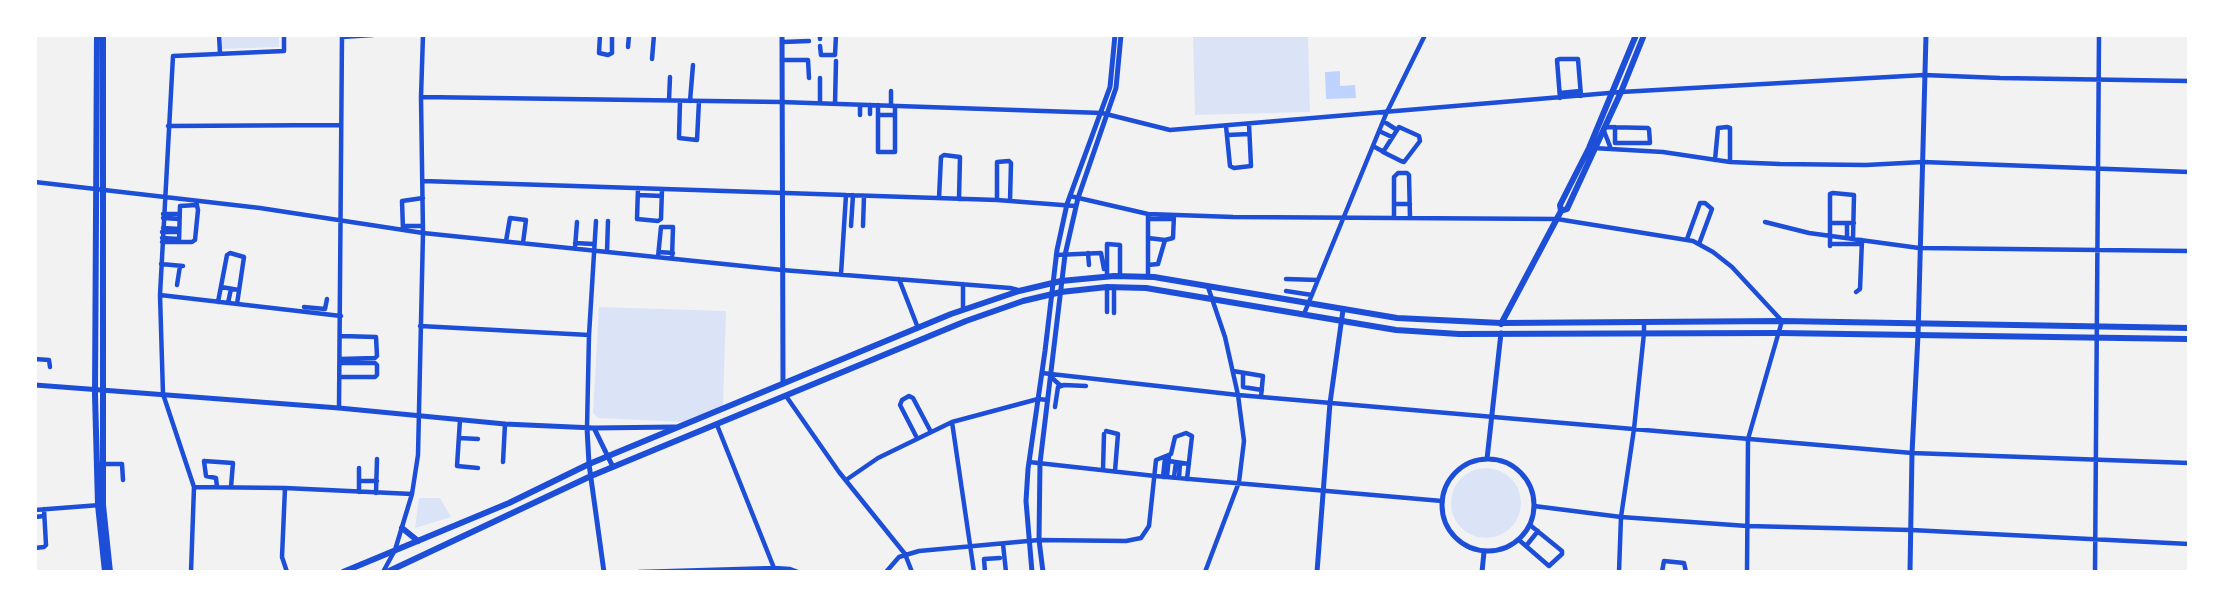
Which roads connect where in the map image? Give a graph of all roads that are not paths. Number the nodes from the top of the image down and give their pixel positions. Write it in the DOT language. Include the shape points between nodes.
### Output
graph roads {
  1 [pos="97,35"];
  2 [pos="103,35"];
  3 [pos="219,35"];
  4 [pos="284,35"];
  5 [pos="373,35"];
  6 [pos="423,35"];
  7 [pos="600,35"];
  8 [pos="613,35"];
  9 [pos="629,35"];
  10 [pos="654,35"];
  11 [pos="836,35"];
  12 [pos="1115,35"];
  13 [pos="1121,35"];
  14 [pos="1426,35"];
  15 [pos="1636,35"];
  16 [pos="1644,35"];
  17 [pos="1926,35"];
  18 [pos="2099,35"];
  19 [pos="342,36"];
  20 [pos="782,38"];
  21 [pos="809,41"];
  22 [pos="615,46"];
  23 [pos="820,46"];
  24 [pos="628,47"];
  25 [pos="220,53"];
  26 [pos="652,59"];
  27 [pos="782,60"];
  28 [pos="836,61"];
  29 [pos="694,65"];
  30 [pos="1924,75"];
  31 [pos="670,77"];
  32 [pos="810,78"];
  33 [pos="820,78"];
  34 [pos="2098,79"];
  35 [pos="2189,82"];
  36 [pos="891,91"];
  37 [pos="1617,93"];
  38 [pos="1581,94"];
  39 [pos="1560,96"];
  40 [pos="421,97"];
  41 [pos="669,100"];
  42 [pos="680,101"];
  43 [pos="691,101"];
  44 [pos="699,101"];
  45 [pos="781,102"];
  46 [pos="820,103"];
  47 [pos="835,104"];
  48 [pos="860,105"];
  49 [pos="870,105"];
  50 [pos="878,105"];
  51 [pos="893,106"];
  52 [pos="1105,113"];
  53 [pos="1386,114"];
  54 [pos="878,115"];
  55 [pos="895,116"];
  56 [pos="1383,121"];
  57 [pos="1249,124"];
  58 [pos="340,125"];
  59 [pos="168,126"];
  60 [pos="1226,126"];
  61 [pos="1615,127"];
  62 [pos="1604,129"];
  63 [pos="1396,130"];
  64 [pos="1379,131"];
  65 [pos="1249,134"];
  66 [pos="1227,135"];
  67 [pos="1392,138"];
  68 [pos="1621,143"];
  69 [pos="1373,146"];
  70 [pos="1593,148"];
  71 [pos="1611,150"];
  72 [pos="1621,150"];
  73 [pos="1383,152"];
  74 [pos="1715,158"];
  75 [pos="1730,160"];
  76 [pos="1923,162"];
  77 [pos="2098,170"];
  78 [pos="2189,172"];
  79 [pos="423,181"];
  80 [pos="35,182"];
  81 [pos="638,188"];
  82 [pos="662,189"];
  83 [pos="101,191"];
  84 [pos="1005,192"];
  85 [pos="781,193"];
  86 [pos="638,195"];
  87 [pos="850,195"];
  88 [pos="864,195"];
  89 [pos="662,196"];
  90 [pos="952,196"];
  91 [pos="1070,196"];
  92 [pos="164,198"];
  93 [pos="422,198"];
  94 [pos="939,198"];
  95 [pos="1078,198"];
  96 [pos="998,200"];
  97 [pos="1007,201"];
  98 [pos="196,203"];
  99 [pos="1067,204"];
  100 [pos="1394,204"];
  101 [pos="1410,204"];
  102 [pos="1075,206"];
  103 [pos="163,216"];
  104 [pos="1148,216"];
  105 [pos="179,217"];
  106 [pos="1173,217"];
  107 [pos="1343,217"];
  108 [pos="1394,218"];
  109 [pos="1410,218"];
  110 [pos="1557,219"];
  111 [pos="340,220"];
  112 [pos="608,221"];
  113 [pos="577,222"];
  114 [pos="595,222"];
  115 [pos="1765,222"];
  116 [pos="1830,223"];
  117 [pos="1847,223"];
  118 [pos="1854,223"];
  119 [pos="422,226"];
  120 [pos="851,226"];
  121 [pos="863,226"];
  122 [pos="403,228"];
  123 [pos="423,233"];
  124 [pos="162,235"];
  125 [pos="179,235"];
  126 [pos="1830,236"];
  127 [pos="1694,238"];
  128 [pos="1847,238"];
  129 [pos="1148,239"];
  130 [pos="1853,239"];
  131 [pos="515,240"];
  132 [pos="1165,240"];
  133 [pos="1862,242"];
  134 [pos="575,245"];
  135 [pos="593,248"];
  136 [pos="1919,248"];
  137 [pos="2098,250"];
  138 [pos="607,251"];
  139 [pos="2189,251"];
  140 [pos="1088,253"];
  141 [pos="659,255"];
  142 [pos="1056,255"];
  143 [pos="1065,255"];
  144 [pos="672,256"];
  145 [pos="161,264"];
  146 [pos="1089,264"];
  147 [pos="1151,265"];
  148 [pos="782,270"];
  149 [pos="841,275"];
  150 [pos="1120,276"];
  151 [pos="1106,277"];
  152 [pos="1151,277"];
  153 [pos="899,279"];
  154 [pos="1286,279"];
  155 [pos="1304,280"];
  156 [pos="1318,280"];
  157 [pos="1061,281"];
  158 [pos="1052,282"];
  159 [pos="963,284"];
  160 [pos="177,285"];
  161 [pos="221,287"];
  162 [pos="1110,287"];
  163 [pos="1208,287"];
  164 [pos="231,289"];
  165 [pos="239,290"];
  166 [pos="1019,291"];
  167 [pos="1304,291"];
  168 [pos="1061,292"];
  169 [pos="1286,292"];
  170 [pos="1296,292"];
  171 [pos="1856,292"];
  172 [pos="1052,294"];
  173 [pos="160,295"];
  174 [pos="1312,295"];
  175 [pos="1210,298"];
  176 [pos="218,302"];
  177 [pos="341,302"];
  178 [pos="1296,302"];
  179 [pos="228,303"];
  180 [pos="237,304"];
  181 [pos="1307,305"];
  182 [pos="307,309"];
  183 [pos="963,310"];
  184 [pos="1343,310"];
  185 [pos="1107,312"];
  186 [pos="1114,313"];
  187 [pos="1304,314"];
  188 [pos="341,316"];
  189 [pos="1502,320"];
  190 [pos="966,321"];
  191 [pos="1342,321"];
  192 [pos="1644,321"];
  193 [pos="1782,321"];
  194 [pos="1919,322"];
  195 [pos="420,326"];
  196 [pos="2096,326"];
  197 [pos="918,328"];
  198 [pos="2189,328"];
  199 [pos="1644,332"];
  200 [pos="1501,333"];
  201 [pos="1779,333"];
  202 [pos="589,335"];
  203 [pos="1918,335"];
  204 [pos="341,336"];
  205 [pos="2096,338"];
  206 [pos="2189,339"];
  207 [pos="35,359"];
  208 [pos="340,361"];
  209 [pos="50,367"];
  210 [pos="1233,371"];
  211 [pos="1042,373"];
  212 [pos="1243,373"];
  213 [pos="1051,375"];
  214 [pos="340,377"];
  215 [pos="1086,378"];
  216 [pos="783,384"];
  217 [pos="35,385"];
  218 [pos="1050,386"];
  219 [pos="1059,388"];
  220 [pos="99,389"];
  221 [pos="1262,390"];
  222 [pos="163,394"];
  223 [pos="786,396"];
  224 [pos="1238,396"];
  225 [pos="1261,397"];
  226 [pos="1038,399"];
  227 [pos="1330,403"];
  228 [pos="1052,405"];
  229 [pos="340,408"];
  230 [pos="419,415"];
  231 [pos="1493,417"];
  232 [pos="460,420"];
  233 [pos="952,422"];
  234 [pos="505,424"];
  235 [pos="717,425"];
  236 [pos="678,427"];
  237 [pos="590,428"];
  238 [pos="1634,429"];
  239 [pos="931,432"];
  240 [pos="459,438"];
  241 [pos="917,438"];
  242 [pos="478,439"];
  243 [pos="1748,439"];
  244 [pos="1912,453"];
  245 [pos="607,456"];
  246 [pos="1167,458"];
  247 [pos="2097,458"];
  248 [pos="1487,459"];
  249 [pos="377,460"];
  250 [pos="503,462"];
  251 [pos="1029,462"];
  252 [pos="1040,463"];
  253 [pos="1105,463"];
  254 [pos="1182,463"];
  255 [pos="2189,463"];
  256 [pos="100,464"];
  257 [pos="589,464"];
  258 [pos="1116,464"];
  259 [pos="613,467"];
  260 [pos="359,468"];
  261 [pos="478,468"];
  262 [pos="1104,470"];
  263 [pos="1115,471"];
  264 [pos="591,476"];
  265 [pos="1155,476"];
  266 [pos="1165,477"];
  267 [pos="1180,478"];
  268 [pos="123,480"];
  269 [pos="846,480"];
  270 [pos="359,481"];
  271 [pos="377,481"];
  272 [pos="1238,482"];
  273 [pos="194,487"];
  274 [pos="217,487"];
  275 [pos="231,487"];
  276 [pos="285,488"];
  277 [pos="1324,490"];
  278 [pos="359,492"];
  279 [pos="376,492"];
  280 [pos="412,494"];
  281 [pos="1442,501"];
  282 [pos="101,505"];
  283 [pos="1534,506"];
  284 [pos="44,509"];
  285 [pos="35,510"];
  286 [pos="44,516"];
  287 [pos="35,517"];
  288 [pos="1621,517"];
  289 [pos="1530,525"];
  290 [pos="1747,526"];
  291 [pos="402,528"];
  292 [pos="1911,530"];
  293 [pos="1538,531"];
  294 [pos="1039,540"];
  295 [pos="1519,540"];
  296 [pos="418,541"];
  297 [pos="2097,541"];
  298 [pos="1029,542"];
  299 [pos="1003,544"];
  300 [pos="2189,544"];
  301 [pos="995,545"];
  302 [pos="1526,546"];
  303 [pos="35,548"];
  304 [pos="968,548"];
  305 [pos="395,550"];
  306 [pos="1484,552"];
  307 [pos="905,554"];
  308 [pos="1001,559"];
  309 [pos="984,564"];
  310 [pos="972,565"];
  311 [pos="774,568"];
  312 [pos="763,570"];
  313 [pos="107,572"];
  314 [pos="191,572"];
  315 [pos="287,572"];
  316 [pos="343,572"];
  317 [pos="385,572"];
  318 [pos="604,572"];
  319 [pos="639,572"];
  320 [pos="798,572"];
  321 [pos="886,572"];
  322 [pos="912,572"];
  323 [pos="974,572"];
  324 [pos="985,572"];
  325 [pos="1006,572"];
  326 [pos="1032,572"];
  327 [pos="1043,572"];
  328 [pos="1205,572"];
  329 [pos="1317,572"];
  330 [pos="1482,572"];
  331 [pos="1619,572"];
  332 [pos="1662,572"];
  333 [pos="1686,572"];
  334 [pos="1747,572"];
  335 [pos="1910,572"];
  336 [pos="2095,572"];
  1 -- 83 [label="main road"];
  2 -- 83 [label="main road"];
  3 -- 25 [label="street"];
  4 -- 25 [label="street" via="284,51"];
  5 -- 19 [label="street"];
  6 -- 40 [label="street"];
  7 -- 8 [label="street" via="599,53 608,55"];
  8 -- 22 [label="street"];
  9 -- 24 [label="street"];
  10 -- 26 [label="street"];
  11 -- 23 [label="street" via="835,55 821,55"];
  12 -- 52 [label="street"];
  13 -- 52 [label="street" via="1116,88"];
  14 -- 53 [label="street"];
  15 -- 37 [label="main road"];
  16 -- 37 [label="main road"];
  17 -- 30 [label="street"];
  18 -- 34 [label="street"];
  19 -- 58 [label="street"];
  20 -- 21 [label="street"];
  20 -- 27 [label="street"];
  25 -- 59 [label="street" via="173,56"];
  27 -- 32 [label="street" via="808,60"];
  27 -- 45 [label="street"];
  28 -- 47 [label="street"];
  29 -- 43 [label="street"];
  30 -- 34 [label="street"];
  30 -- 37 [label="street"];
  30 -- 76 [label="street"];
  31 -- 41 [label="street"];
  33 -- 46 [label="street"];
  34 -- 35 [label="street"];
  34 -- 77 [label="street"];
  36 -- 51 [label="street"];
  37 -- 38 [label="street"];
  37 -- 62 [label="main road"];
  37 -- 70 [label="main road"];
  38 -- 39 [label="street"];
  38 -- 39 [label="street" via="1578,59 1559,59"];
  39 -- 53 [label="street"];
  40 -- 41 [label="street"];
  40 -- 79 [label="street"];
  41 -- 42 [label="street"];
  42 -- 43 [label="street"];
  42 -- 44 [label="street" via="679,138 696,140"];
  43 -- 44 [label="street"];
  44 -- 45 [label="street"];
  45 -- 46 [label="street"];
  45 -- 85 [label="street"];
  46 -- 47 [label="street"];
  47 -- 48 [label="street"];
  48 -- 49 [label="street"];
  48 -- 49 [label="street" via="860,114 870,114"];
  49 -- 50 [label="street"];
  50 -- 51 [label="street"];
  50 -- 54 [label="street"];
  51 -- 52 [label="street"];
  51 -- 55 [label="street"];
  52 -- 60 [label="street" via="1170,130"];
  52 -- 91 [label="street"];
  52 -- 95 [label="street"];
  53 -- 56 [label="street"];
  53 -- 57 [label="street"];
  54 -- 55 [label="street"];
  54 -- 55 [label="street" via="878,152 895,152"];
  56 -- 63 [label="street"];
  56 -- 64 [label="street"];
  57 -- 60 [label="street"];
  57 -- 65 [label="street"];
  58 -- 59 [label="street"];
  58 -- 111 [label="street"];
  59 -- 92 [label="street"];
  60 -- 66 [label="street"];
  61 -- 62 [label="street"];
  61 -- 68 [label="street" via="1615,142"];
  61 -- 68 [label="street" via="1650,130 1649,143"];
  62 -- 70 [label="main road"];
  62 -- 71 [label="street"];
  63 -- 67 [label="street"];
  63 -- 73 [label="street" via="1403,127 1420,141 1405,161"];
  64 -- 67 [label="street"];
  64 -- 69 [label="street"];
  65 -- 66 [label="street"];
  65 -- 66 [label="street" via="1251,166 1234,168"];
  67 -- 73 [label="street"];
  68 -- 72 [label="street"];
  69 -- 73 [label="street"];
  69 -- 107 [label="street"];
  70 -- 71 [label="street"];
  70 -- 110 [label="main road" via="1567,209"];
  71 -- 72 [label="street"];
  72 -- 74 [label="street"];
  74 -- 75 [label="street"];
  74 -- 75 [label="street" via="1718,128 1727,127"];
  75 -- 76 [label="street" via="1866,165"];
  76 -- 77 [label="street"];
  76 -- 136 [label="street"];
  77 -- 78 [label="street"];
  77 -- 137 [label="street"];
  79 -- 81 [label="street"];
  79 -- 93 [label="street"];
  80 -- 83 [label="street"];
  81 -- 82 [label="street"];
  81 -- 86 [label="street"];
  82 -- 85 [label="street"];
  82 -- 89 [label="street"];
  83 -- 92 [label="street"];
  83 -- 220 [label="main road"];
  84 -- 97 [label="street"];
  85 -- 87 [label="street"];
  85 -- 148 [label="street"];
  86 -- 89 [label="street"];
  86 -- 89 [label="street" via="638,220 658,221"];
  87 -- 88 [label="street"];
  87 -- 120 [label="street"];
  87 -- 149 [label="street"];
  88 -- 94 [label="street"];
  88 -- 121 [label="street"];
  90 -- 94 [label="street"];
  90 -- 94 [label="street" via="961,158 941,156"];
  90 -- 96 [label="street"];
  91 -- 95 [label="street"];
  91 -- 99 [label="street"];
  92 -- 98 [label="street"];
  92 -- 103 [label="street"];
  93 -- 119 [label="street"];
  93 -- 122 [label="street" via="402,201"];
  95 -- 102 [label="street"];
  95 -- 104 [label="street"];
  96 -- 97 [label="street"];
  96 -- 97 [label="street" via="997,162 1009,161"];
  97 -- 99 [label="street"];
  98 -- 105 [label="street" via="180,205"];
  98 -- 111 [label="street"];
  98 -- 125 [label="street" via="195,240"];
  99 -- 102 [label="street"];
  99 -- 142 [label="street"];
  100 -- 101 [label="street"];
  100 -- 101 [label="street" via="1395,175 1407,173"];
  100 -- 108 [label="street"];
  101 -- 109 [label="street"];
  102 -- 143 [label="street"];
  103 -- 105 [label="street"];
  103 -- 124 [label="street"];
  104 -- 106 [label="street"];
  104 -- 129 [label="street"];
  105 -- 125 [label="street"];
  106 -- 107 [label="street"];
  106 -- 132 [label="street" via="1172,239"];
  107 -- 108 [label="street"];
  107 -- 156 [label="street"];
  108 -- 109 [label="street"];
  109 -- 110 [label="street"];
  110 -- 127 [label="street"];
  110 -- 189 [label="main road"];
  111 -- 122 [label="street"];
  111 -- 177 [label="street"];
  112 -- 138 [label="street"];
  113 -- 134 [label="street"];
  114 -- 135 [label="street"];
  115 -- 126 [label="street"];
  116 -- 117 [label="street"];
  116 -- 118 [label="street" via="1833,192 1854,195"];
  116 -- 126 [label="street"];
  117 -- 118 [label="street"];
  117 -- 128 [label="street"];
  118 -- 130 [label="street"];
  119 -- 122 [label="street"];
  119 -- 123 [label="street"];
  122 -- 123 [label="street"];
  123 -- 131 [label="street"];
  123 -- 195 [label="street"];
  124 -- 125 [label="street"];
  124 -- 125 [label="street"];
  124 -- 145 [label="street"];
  126 -- 128 [label="street"];
  126 -- 133 [label="street" via="1830,245"];
  127 -- 127 [label="street" via="1702,202 1712,209"];
  127 -- 193 [label="street" via="1732,267"];
  128 -- 130 [label="street"];
  129 -- 132 [label="street"];
  129 -- 147 [label="street"];
  130 -- 133 [label="street"];
  131 -- 131 [label="street" via="525,219 509,219"];
  131 -- 134 [label="street"];
  132 -- 147 [label="street" via="1158,264"];
  133 -- 136 [label="street"];
  133 -- 171 [label="street" via="1860,289"];
  134 -- 135 [label="street"];
  135 -- 138 [label="street"];
  135 -- 202 [label="street"];
  136 -- 137 [label="street"];
  136 -- 194 [label="street"];
  137 -- 139 [label="street"];
  137 -- 196 [label="street"];
  138 -- 141 [label="street"];
  140 -- 143 [label="street"];
  140 -- 146 [label="street"];
  140 -- 151 [label="street" via="1102,254"];
  141 -- 144 [label="street"];
  141 -- 144 [label="street" via="661,228 674,228"];
  142 -- 143 [label="street"];
  142 -- 158 [label="street"];
  143 -- 157 [label="street"];
  144 -- 148 [label="street"];
  145 -- 160 [label="street" via="181,266"];
  145 -- 173 [label="street"];
  147 -- 152 [label="street"];
  148 -- 149 [label="street"];
  148 -- 216 [label="street"];
  149 -- 153 [label="street"];
  150 -- 151 [label="main road"];
  150 -- 151 [label="street" via="1120,245 1107,244"];
  150 -- 152 [label="main road"];
  151 -- 157 [label="main road"];
  152 -- 163 [label="main road"];
  153 -- 159 [label="street"];
  153 -- 197 [label="street"];
  154 -- 155 [label="street"];
  155 -- 156 [label="street"];
  155 -- 167 [label="street"];
  156 -- 174 [label="street"];
  157 -- 158 [label="main road"];
  157 -- 168 [label="street"];
  158 -- 166 [label="main road"];
  158 -- 172 [label="street"];
  159 -- 166 [label="street"];
  159 -- 183 [label="street"];
  161 -- 164 [label="street"];
  161 -- 165 [label="street" via="230,253 244,257"];
  161 -- 176 [label="street"];
  162 -- 168 [label="main road"];
  162 -- 175 [label="main road"];
  162 -- 185 [label="street"];
  162 -- 186 [label="street"];
  163 -- 175 [label="street"];
  163 -- 178 [label="main road"];
  164 -- 165 [label="street"];
  164 -- 179 [label="street"];
  165 -- 180 [label="street"];
  166 -- 183 [label="main road"];
  168 -- 172 [label="main road"];
  168 -- 213 [label="street"];
  169 -- 170 [label="street"];
  170 -- 174 [label="street"];
  170 -- 178 [label="street"];
  172 -- 190 [label="main road"];
  172 -- 211 [label="street"];
  173 -- 176 [label="street"];
  173 -- 222 [label="street"];
  174 -- 181 [label="street"];
  175 -- 187 [label="main road"];
  175 -- 210 [label="street"];
  176 -- 179 [label="street"];
  177 -- 182 [label="street" via="327,300 325,309"];
  177 -- 188 [label="street"];
  178 -- 181 [label="main road"];
  179 -- 180 [label="street"];
  180 -- 182 [label="street"];
  181 -- 184 [label="main road"];
  181 -- 187 [label="street"];
  182 -- 188 [label="street"];
  183 -- 190 [label="main road"];
  183 -- 197 [label="main road"];
  184 -- 189 [label="main road" via="1397,318"];
  184 -- 191 [label="street"];
  187 -- 191 [label="main road"];
  188 -- 204 [label="street"];
  189 -- 192 [label="main road"];
  189 -- 200 [label="main road"];
  190 -- 223 [label="main road"];
  191 -- 200 [label="main road" via="1396,330"];
  191 -- 227 [label="street"];
  192 -- 193 [label="main road"];
  192 -- 199 [label="street"];
  193 -- 194 [label="main road"];
  193 -- 201 [label="street"];
  194 -- 196 [label="main road"];
  194 -- 203 [label="street"];
  195 -- 202 [label="street"];
  195 -- 230 [label="street"];
  196 -- 198 [label="main road"];
  196 -- 205 [label="street"];
  197 -- 216 [label="main road"];
  199 -- 200 [label="main road"];
  199 -- 201 [label="main road"];
  199 -- 238 [label="street"];
  200 -- 231 [label="street"];
  201 -- 203 [label="main road"];
  201 -- 243 [label="street"];
  202 -- 237 [label="street"];
  203 -- 205 [label="main road"];
  203 -- 244 [label="street"];
  204 -- 208 [label="street"];
  204 -- 208 [label="street" via="376,337 377,356"];
  205 -- 206 [label="main road"];
  205 -- 247 [label="street"];
  207 -- 209 [label="street" via="49,359"];
  208 -- 214 [label="street"];
  208 -- 214 [label="street" via="377,365 375,377"];
  210 -- 212 [label="street"];
  210 -- 224 [label="street"];
  211 -- 213 [label="street"];
  211 -- 226 [label="street"];
  212 -- 221 [label="street" via="1243,387"];
  212 -- 221 [label="street" via="1263,376"];
  213 -- 215 [label="street"];
  213 -- 218 [label="street"];
  213 -- 219 [label="street"];
  214 -- 229 [label="street"];
  215 -- 219 [label="street" via="1086,388"];
  215 -- 224 [label="street"];
  216 -- 236 [label="main road"];
  217 -- 220 [label="street"];
  218 -- 219 [label="street"];
  218 -- 228 [label="street"];
  219 -- 228 [label="street"];
  220 -- 222 [label="street"];
  220 -- 256 [label="main road"];
  221 -- 225 [label="street"];
  222 -- 229 [label="street"];
  222 -- 273 [label="street"];
  223 -- 235 [label="main road"];
  223 -- 269 [label="street"];
  224 -- 225 [label="street"];
  224 -- 272 [label="street" via="1244,441"];
  225 -- 227 [label="street"];
  226 -- 228 [label="street"];
  226 -- 233 [label="street"];
  226 -- 251 [label="street"];
  227 -- 231 [label="street"];
  227 -- 277 [label="street"];
  228 -- 252 [label="street"];
  229 -- 230 [label="street"];
  230 -- 232 [label="street"];
  230 -- 280 [label="street"];
  231 -- 238 [label="street"];
  231 -- 248 [label="street"];
  232 -- 234 [label="street"];
  232 -- 240 [label="street"];
  233 -- 239 [label="street"];
  233 -- 304 [label="street"];
  234 -- 237 [label="street"];
  234 -- 250 [label="street"];
  235 -- 259 [label="main road"];
  235 -- 311 [label="street"];
  236 -- 237 [label="street"];
  236 -- 245 [label="main road"];
  237 -- 245 [label="street"];
  237 -- 257 [label="street"];
  238 -- 243 [label="street"];
  238 -- 288 [label="street"];
  239 -- 241 [label="street"];
  239 -- 241 [label="street" via="909,396 900,405"];
  240 -- 242 [label="street"];
  240 -- 261 [label="street" via="457,466"];
  241 -- 269 [label="street"];
  243 -- 244 [label="street"];
  243 -- 290 [label="street"];
  244 -- 247 [label="street"];
  244 -- 292 [label="street"];
  245 -- 257 [label="main road"];
  245 -- 259 [label="street"];
  246 -- 254 [label="street"];
  246 -- 254 [label="street" via="1175,437 1191,433"];
  246 -- 265 [label="street" via="1156,460"];
  246 -- 266 [label="street"];
  247 -- 255 [label="street"];
  247 -- 297 [label="street"];
  248 -- 281 [label="street" via="1465,465 1449,480"];
  248 -- 283 [label="street" via="1505,462 1520,472 1531,488"];
  249 -- 271 [label="street"];
  251 -- 252 [label="street"];
  251 -- 298 [label="street"];
  252 -- 262 [label="street"];
  252 -- 294 [label="street"];
  253 -- 258 [label="street"];
  253 -- 258 [label="street" via="1105,433 1118,434"];
  253 -- 262 [label="street"];
  254 -- 267 [label="street"];
  254 -- 267 [label="street"];
  256 -- 268 [label="street" via="122,464"];
  256 -- 282 [label="main road"];
  257 -- 264 [label="street"];
  257 -- 296 [label="main road"];
  258 -- 263 [label="street"];
  259 -- 264 [label="main road"];
  260 -- 270 [label="street"];
  262 -- 263 [label="street"];
  263 -- 265 [label="street"];
  264 -- 317 [label="main road"];
  264 -- 318 [label="street"];
  265 -- 266 [label="street"];
  265 -- 294 [label="street" via="1149,526 1141,538"];
  266 -- 267 [label="street"];
  267 -- 272 [label="street"];
  269 -- 307 [label="street"];
  270 -- 271 [label="street"];
  270 -- 278 [label="street"];
  271 -- 279 [label="street"];
  272 -- 277 [label="street"];
  272 -- 328 [label="street"];
  273 -- 274 [label="street"];
  273 -- 314 [label="street"];
  274 -- 275 [label="street"];
  274 -- 275 [label="street" via="216,478 206,476 204,461 233,463"];
  275 -- 276 [label="street"];
  276 -- 278 [label="street"];
  276 -- 315 [label="street" via="282,557"];
  277 -- 281 [label="street"];
  277 -- 329 [label="street"];
  278 -- 279 [label="street"];
  279 -- 280 [label="street"];
  280 -- 291 [label="street"];
  281 -- 306 [label="street" via="1446,525 1461,544"];
  282 -- 284 [label="street"];
  282 -- 313 [label="main road"];
  283 -- 288 [label="street"];
  283 -- 289 [label="street"];
  284 -- 285 [label="street"];
  284 -- 286 [label="street"];
  286 -- 287 [label="street"];
  286 -- 303 [label="street" via="46,545"];
  288 -- 290 [label="street"];
  288 -- 331 [label="street"];
  289 -- 293 [label="street"];
  289 -- 295 [label="street"];
  290 -- 292 [label="street"];
  290 -- 334 [label="street"];
  291 -- 296 [label="main road"];
  291 -- 305 [label="street"];
  292 -- 297 [label="street"];
  292 -- 335 [label="street"];
  293 -- 302 [label="street"];
  293 -- 302 [label="street" via="1562,554 1549,566"];
  294 -- 298 [label="street"];
  294 -- 327 [label="street"];
  295 -- 302 [label="street"];
  295 -- 306 [label="street"];
  296 -- 305 [label="main road"];
  297 -- 300 [label="street"];
  297 -- 336 [label="street"];
  298 -- 299 [label="street"];
  298 -- 326 [label="street"];
  299 -- 301 [label="street"];
  299 -- 308 [label="street"];
  301 -- 304 [label="street"];
  301 -- 308 [label="street"];
  304 -- 307 [label="street"];
  304 -- 310 [label="street"];
  305 -- 316 [label="main road"];
  305 -- 317 [label="street"];
  306 -- 330 [label="street"];
  307 -- 321 [label="street"];
  307 -- 322 [label="street"];
  308 -- 309 [label="street" via="985,558"];
  308 -- 325 [label="street"];
  309 -- 310 [label="street"];
  309 -- 324 [label="street"];
  310 -- 323 [label="street"];
  311 -- 312 [label="street"];
  311 -- 320 [label="street"];
  312 -- 319 [label="street"];
  332 -- 333 [label="street" via="1664,561 1684,563"];
}
